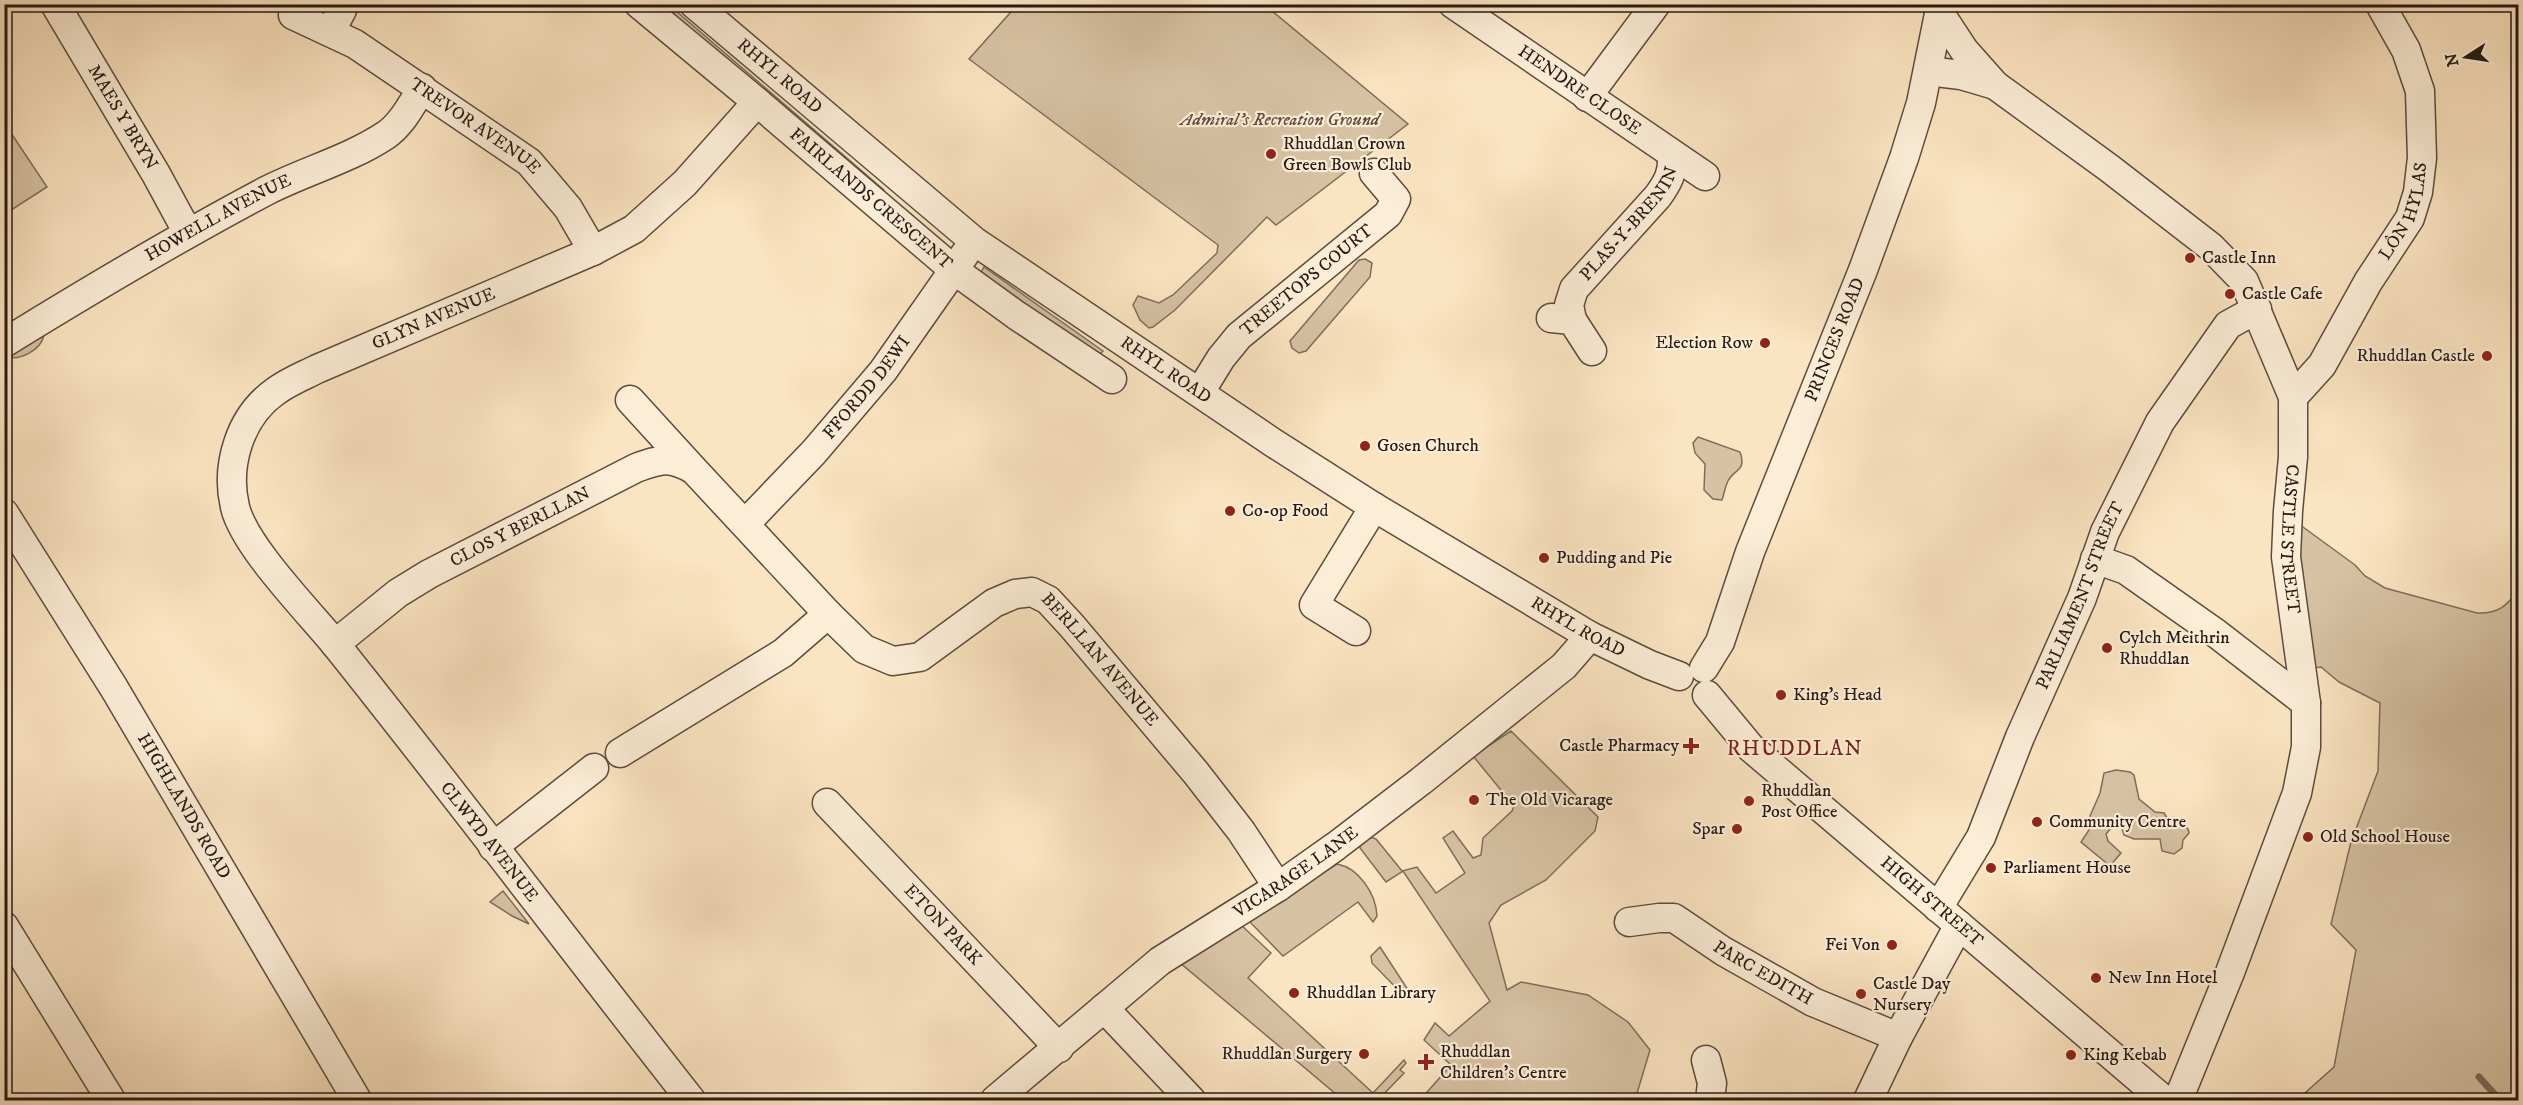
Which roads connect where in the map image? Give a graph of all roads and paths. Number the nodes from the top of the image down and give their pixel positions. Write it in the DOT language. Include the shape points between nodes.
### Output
graph roads {
  1 [pos="55,4"];
  2 [pos="639,4"];
  3 [pos="694,4"];
  4 [pos="1453,4"];
  5 [pos="1656,4"];
  6 [pos="2380,4"];
  7 [pos="1940,8"];
  8 [pos="293,15"];
  9 [pos="1928,70"];
  10 [pos="1995,85"];
  11 [pos="423,88"];
  12 [pos="1587,97"];
  13 [pos="757,102"];
  14 [pos="1672,156"];
  15 [pos="1374,173"];
  16 [pos="1705,176"];
  17 [pos="188,232"];
  18 [pos="974,241"];
  19 [pos="593,251"];
  20 [pos="954,270"];
  21 [pos="2257,309"];
  22 [pos="4,343"];
  23 [pos="1592,351"];
  24 [pos="1112,379"];
  25 [pos="1200,392"];
  26 [pos="2293,397"];
  27 [pos="630,400"];
  28 [pos="693,470"];
  29 [pos="713,492"];
  30 [pos="1374,507"];
  31 [pos="4,513"];
  32 [pos="745,524"];
  33 [pos="2095,559"];
  34 [pos="285,585"];
  35 [pos="828,614"];
  36 [pos="1356,631"];
  37 [pos="1590,636"];
  38 [pos="335,644"];
  39 [pos="1692,672"];
  40 [pos="2306,703"];
  41 [pos="827,803"];
  42 [pos="494,847"];
  43 [pos="1278,887"];
  44 [pos="1948,917"];
  45 [pos="1629,922"];
  46 [pos="5,928"];
  47 [pos="1104,1008"];
  48 [pos="1898,1037"];
  49 [pos="1059,1048"];
  50 [pos="1706,1060"];
  51 [pos="2178,1098"];
  52 [pos="111,1101"];
  53 [pos="357,1101"];
  54 [pos="691,1101"];
  55 [pos="995,1101"];
  56 [pos="1191,1101"];
  57 [pos="1710,1101"];
  58 [pos="1868,1101"];
  1 -- 17 [label="street, MAES Y BRYN"];
  2 -- 13 [label="street, FAIRLANDS CRESCENT"];
  3 -- 18 [label="street, RHYL ROAD"];
  4 -- 12 [label="street, HENDRE CLOSE"];
  5 -- 12 [label="street"];
  6 -- 26 [label="street, LÔN HYLAS" via="2406,50 2420,91 2422,158 2418,192 2410,218 2368,282 2328,355"];
  7 -- 9 [label="street, PRINCES ROAD"];
  7 -- 10 [label="street, CASTLE STREET" via="1964,50"];
  8 -- 11 [label="street, TREVOR AVENUE" via="336,21 355,44"];
  9 -- 10 [label="street, CASTLE STREET"];
  9 -- 39 [label="street, PRINCES ROAD" via="1904,158 1749,552 1720,642"];
  10 -- 21 [label="street, CASTLE STREET" via="2211,247 2244,281"];
  11 -- 17 [label="street, HOWELL AVENUE" via="388,134 285,181"];
  11 -- 19 [label="street, TREVOR AVENUE" via="529,162 568,208"];
  12 -- 14 [label="street, HENDRE CLOSE"];
  13 -- 19 [label="street, GLYN AVENUE" via="685,183 634,229"];
  13 -- 20 [label="street, FAIRLANDS CRESCENT"];
  14 -- 16 [label="street, HENDRE CLOSE"];
  14 -- 23 [label="street, PLAS-Y-BRENIN" via="1670,180 1574,289 1562,319"];
  15 -- 25 [label="street, TREETOPS COURT" via="1396,199 1388,214 1239,336"];
  17 -- 22 [label="street, HOWELL AVENUE"];
  18 -- 20 [label="street, FFORDD DEWI"];
  18 -- 25 [label="street, RHYL ROAD"];
  19 -- 34 [label="street, GLYN AVENUE" via="317,369 276,391 260,405 234,449 235,507 243,527"];
  20 -- 24 [label="street, FAIRLANDS CRESCENT"];
  20 -- 32 [label="street, FFORDD DEWI" via="883,371 814,452"];
  21 -- 26 [label="street, CASTLE STREET"];
  21 -- 33 [label="street, PARLIAMENT STREET" via="2228,325 2160,422 2104,532"];
  25 -- 30 [label="street, RHYL ROAD"];
  26 -- 40 [label="street, CASTLE STREET" via="2286,557"];
  27 -- 28 [label="street"];
  28 -- 29 [label="street, CLOS Y BERLLAN"];
  28 -- 38 [label="street, CLOS Y BERLLAN" via="677,460 659,460 636,468 429,574 398,593"];
  29 -- 32 [label="street, BERLLAN AVENUE"];
  30 -- 36 [label="street" via="1314,605"];
  30 -- 37 [label="street, RHYL ROAD"];
  31 -- 53 [label="street, HIGHLANDS ROAD" via="120,698"];
  32 -- 35 [label="street, BERLLAN AVENUE"];
  33 -- 40 [label="street" via="2126,570"];
  33 -- 44 [label="street, PARLIAMENT STREET"];
  34 -- 38 [label="street, CLWYD AVENUE"];
  35 -- 42 [label="street" via="783,653 620,753 621,763 612,774 602,774 594,768"];
  35 -- 43 [label="street, BERLLAN AVENUE" via="864,649 893,661 920,657 994,603 1015,594 1032,592 1048,600 1196,773"];
  37 -- 39 [label="street, RHYL ROAD" via="1650,665"];
  37 -- 43 [label="street, VICARAGE LANE" via="1564,666 1450,758"];
  38 -- 42 [label="street, CLWYD AVENUE"];
  39 -- 44 [label="street, HIGH STREET" via="1678,688 1685,698 1696,701 1707,696 1751,748"];
  40 -- 51 [label="street, CASTLE STREET" via="2307,747 2297,793"];
  41 -- 49 [label="street, ETON PARK"];
  42 -- 54 [label="street, CLWYD AVENUE"];
  43 -- 47 [label="street, VICARAGE LANE" via="1160,961"];
  44 -- 48 [label="street, PARLIAMENT STREET"];
  44 -- 51 [label="street, HIGH STREET"];
  45 -- 48 [label="street, PARC EDITH" via="1674,918 1813,1002"];
  46 -- 52 [label="street"];
  47 -- 49 [label="street, VICARAGE LANE"];
  47 -- 56 [label="street"];
  48 -- 58 [label="street, PARLIAMENT STREET"];
  49 -- 55 [label="street, VICARAGE LANE"];
  50 -- 57 [label="street" via="1712,1083"];
}
